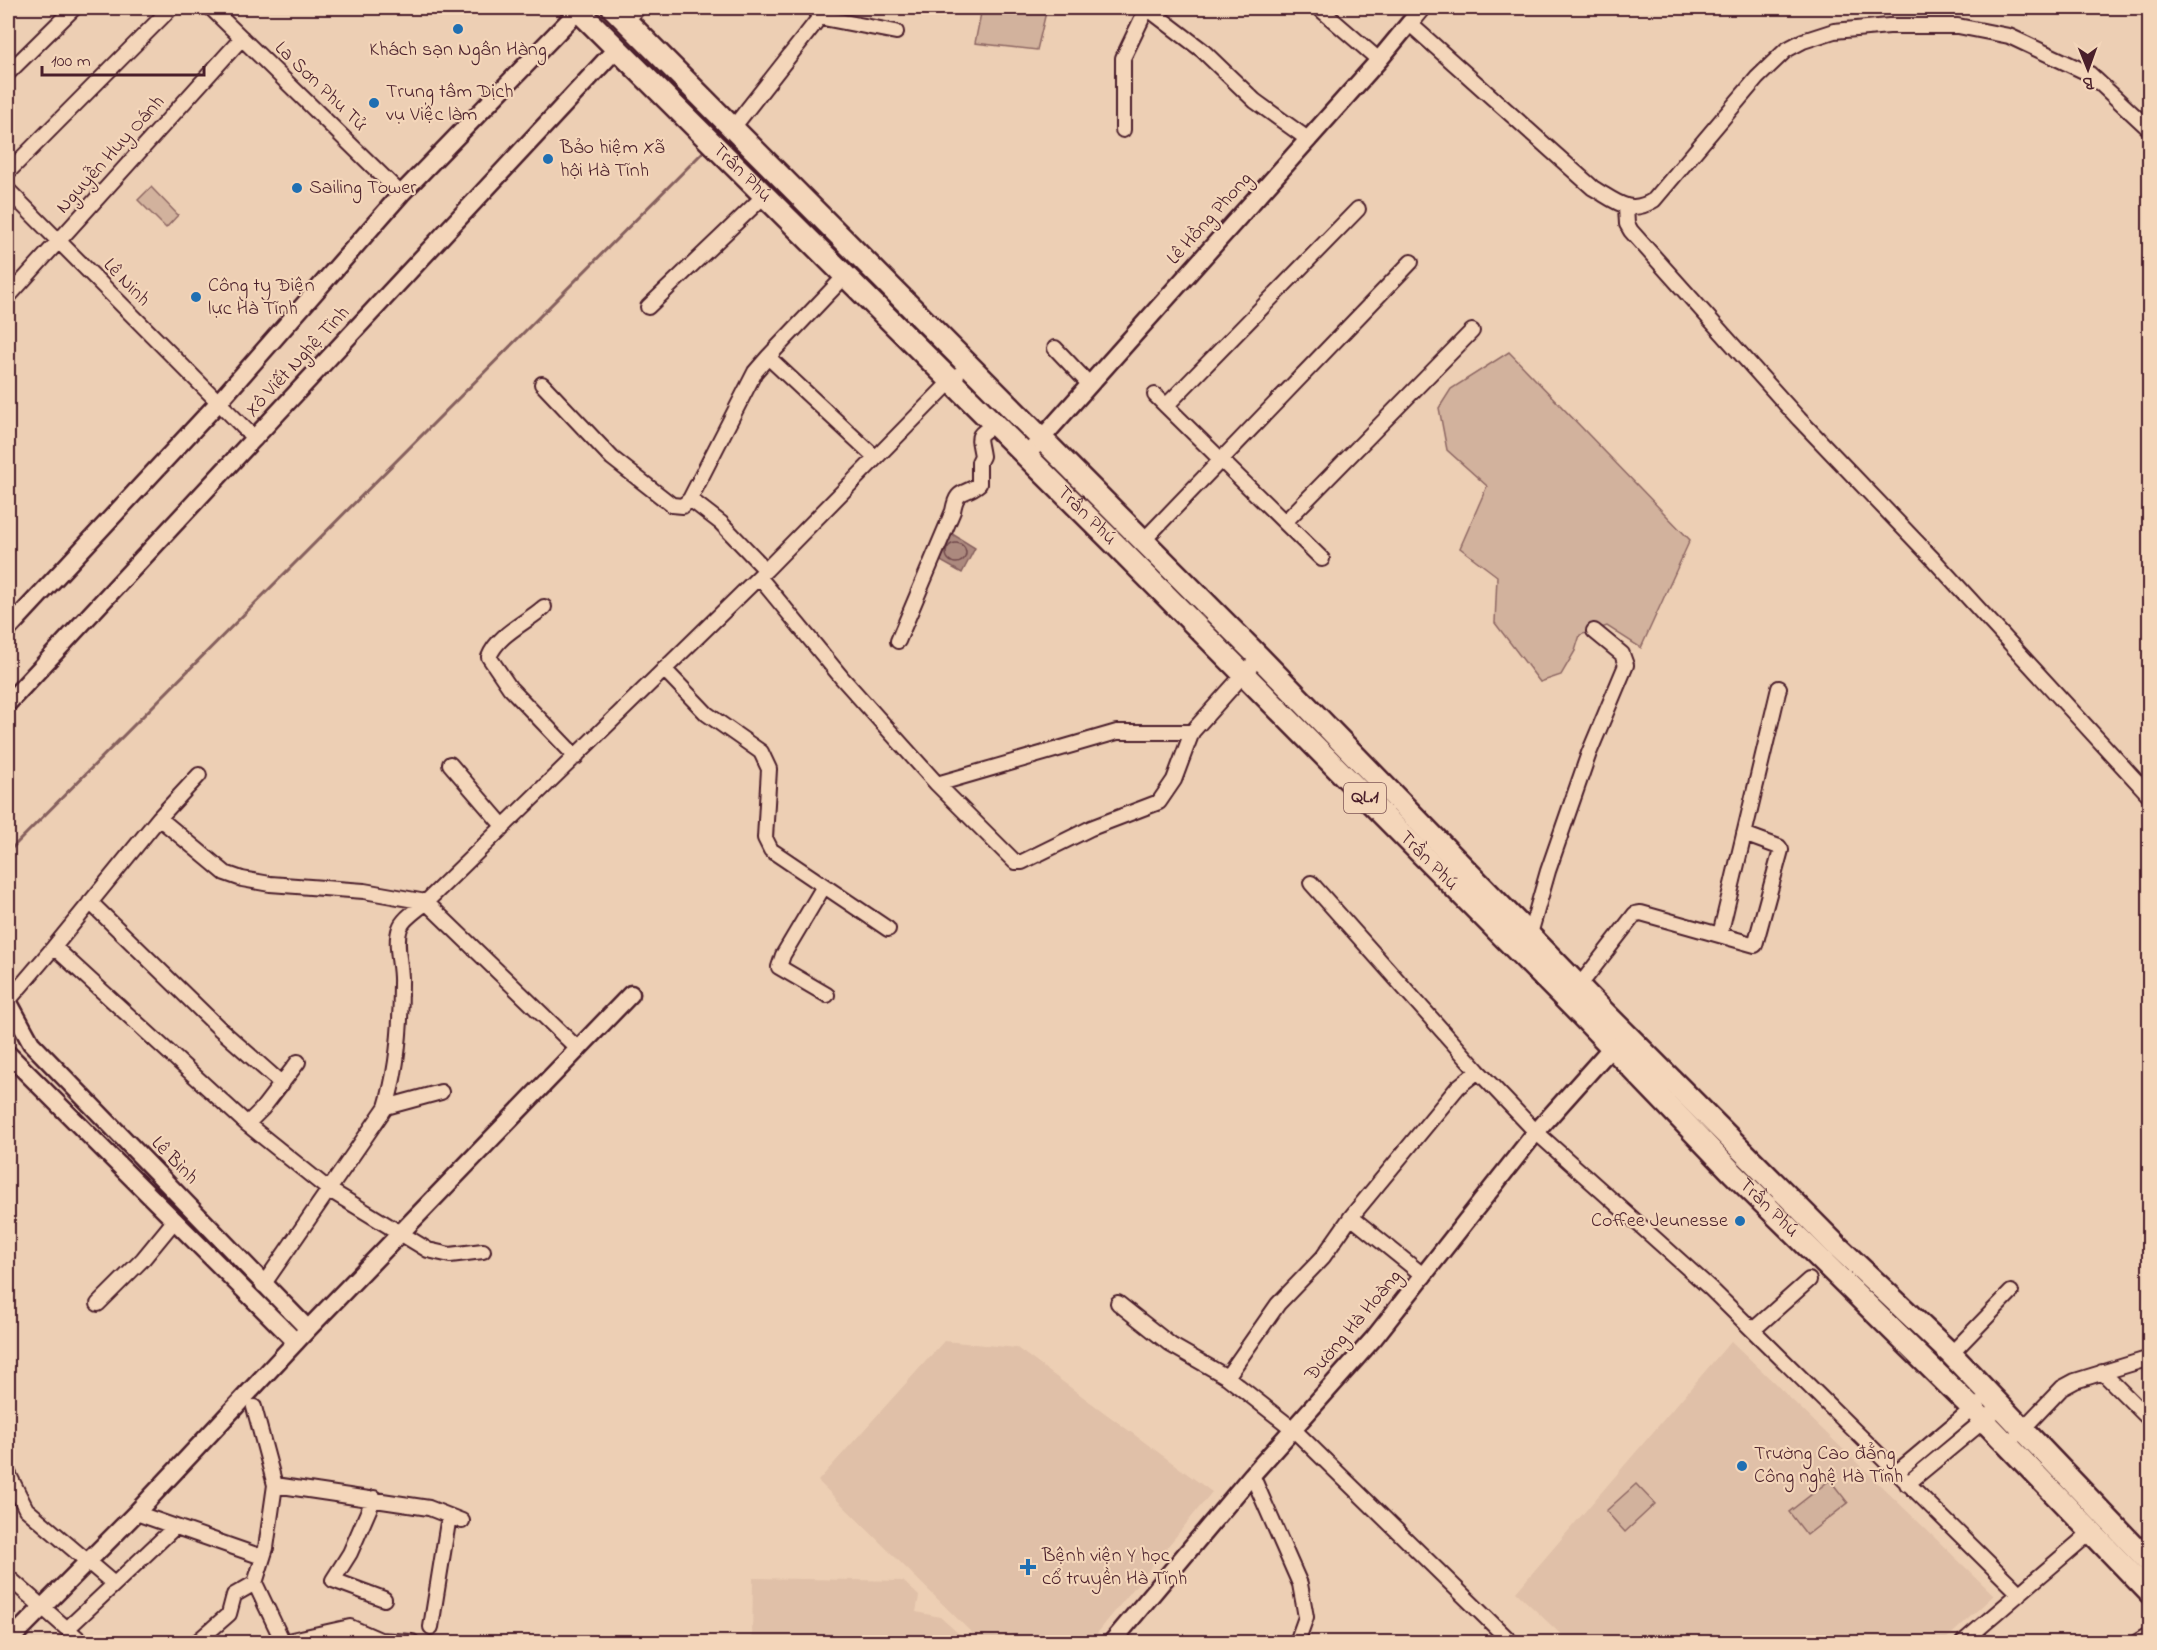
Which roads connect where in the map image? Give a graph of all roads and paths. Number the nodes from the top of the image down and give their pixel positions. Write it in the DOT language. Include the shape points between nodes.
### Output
graph roads {
  1 [pos="74,8"];
  2 [pos="171,8"];
  3 [pos="211,8"];
  4 [pos="1147,8"];
  5 [pos="1319,8"];
  6 [pos="1422,8"];
  7 [pos="577,9"];
  8 [pos="626,12"];
  9 [pos="822,12"];
  10 [pos="1409,23"];
  11 [pos="896,32"];
  12 [pos="242,38"];
  13 [pos="617,48"];
  14 [pos="1379,60"];
  15 [pos="8,73"];
  16 [pos="732,129"];
  17 [pos="1123,130"];
  18 [pos="2150,130"];
  19 [pos="1309,140"];
  20 [pos="8,172"];
  21 [pos="8,190"];
  22 [pos="401,194"];
  23 [pos="765,195"];
  24 [pos="1626,207"];
  25 [pos="1358,209"];
  26 [pos="59,241"];
  27 [pos="1412,262"];
  28 [pos="846,275"];
  29 [pos="8,297"];
  30 [pos="648,307"];
  31 [pos="1472,331"];
  32 [pos="1055,348"];
  33 [pos="768,357"];
  34 [pos="967,365"];
  35 [pos="952,381"];
  36 [pos="542,384"];
  37 [pos="1090,385"];
  38 [pos="1155,396"];
  39 [pos="217,404"];
  40 [pos="1166,406"];
  41 [pos="995,425"];
  42 [pos="255,439"];
  43 [pos="1042,440"];
  44 [pos="1026,456"];
  45 [pos="876,458"];
  46 [pos="1220,460"];
  47 [pos="690,499"];
  48 [pos="1285,522"];
  49 [pos="1143,541"];
  50 [pos="1322,559"];
  51 [pos="762,573"];
  52 [pos="544,607"];
  53 [pos="8,629"];
  54 [pos="1594,631"];
  55 [pos="898,641"];
  56 [pos="1259,657"];
  57 [pos="664,669"];
  58 [pos="1243,674"];
  59 [pos="1779,688"];
  60 [pos="8,704"];
  61 [pos="1192,732"];
  62 [pos="576,757"];
  63 [pos="450,764"];
  64 [pos="199,775"];
  65 [pos="937,784"];
  66 [pos="2150,796"];
  67 [pos="159,818"];
  68 [pos="504,827"];
  69 [pos="1744,834"];
  70 [pos="1311,883"];
  71 [pos="824,886"];
  72 [pos="90,902"];
  73 [pos="426,902"];
  74 [pos="888,929"];
  75 [pos="1530,934"];
  76 [pos="1720,934"];
  77 [pos="54,947"];
  78 [pos="1580,985"];
  79 [pos="631,994"];
  80 [pos="827,995"];
  81 [pos="8,1001"];
  82 [pos="1618,1041"];
  83 [pos="31,1043"];
  84 [pos="578,1049"];
  85 [pos="11,1056"];
  86 [pos="298,1062"];
  87 [pos="1478,1071"];
  88 [pos="282,1084"];
  89 [pos="441,1092"];
  90 [pos="386,1107"];
  91 [pos="247,1124"];
  92 [pos="1536,1132"];
  93 [pos="328,1189"];
  94 [pos="1351,1217"];
  95 [pos="175,1220"];
  96 [pos="400,1234"];
  97 [pos="483,1251"];
  98 [pos="1424,1276"];
  99 [pos="1809,1280"];
  100 [pos="263,1285"];
  101 [pos="2011,1292"];
  102 [pos="1118,1303"];
  103 [pos="98,1304"];
  104 [pos="308,1329"];
  105 [pos="1752,1330"];
  106 [pos="296,1342"];
  107 [pos="1950,1354"];
  108 [pos="2150,1358"];
  109 [pos="2102,1372"];
  110 [pos="1227,1377"];
  111 [pos="1994,1401"];
  112 [pos="254,1407"];
  113 [pos="1978,1414"];
  114 [pos="2150,1420"];
  115 [pos="1293,1429"];
  116 [pos="2022,1429"];
  117 [pos="2007,1444"];
  118 [pos="8,1473"];
  119 [pos="1896,1473"];
  120 [pos="1252,1475"];
  121 [pos="1907,1484"];
  122 [pos="275,1485"];
  123 [pos="374,1498"];
  124 [pos="136,1513"];
  125 [pos="175,1527"];
  126 [pos="2091,1532"];
  127 [pos="262,1557"];
  128 [pos="88,1562"];
  129 [pos="2150,1563"];
  130 [pos="8,1576"];
  131 [pos="255,1583"];
  132 [pos="114,1584"];
  133 [pos="2150,1593"];
  134 [pos="2020,1594"];
  135 [pos="384,1599"];
  136 [pos="42,1607"];
  137 [pos="431,1627"];
  138 [pos="67,1629"];
  139 [pos="2150,1634"];
  140 [pos="8,1642"];
  141 [pos="82,1642"];
  142 [pos="197,1642"];
  143 [pos="412,1642"];
  144 [pos="1112,1642"];
  145 [pos="1297,1642"];
  146 [pos="1511,1642"];
  147 [pos="1963,1642"];
  148 [pos="2137,1642"];
  1 -- 15 [label="street"];
  2 -- 20 [label="street"];
  3 -- 12 [label="street, La Sơn Phu Tử"];
  4 -- 17 [label="street" via="1123,58"];
  4 -- 19 [label="street" via="1202,50 1256,101"];
  5 -- 14 [label="street"];
  6 -- 10 [label="street, Lê Hồng Phong"];
  7 -- 13 [label="main road, Trần Phú / QL.1"];
  7 -- 22 [label="street, Xô Viết Nghệ Tĩnh"];
  8 -- 16 [label="main road, Trần Phú / QL.1"];
  9 -- 11 [label="street"];
  9 -- 16 [label="street"];
  10 -- 14 [label="street, Lê Hồng Phong"];
  10 -- 24 [label="street" via="1593,188"];
  12 -- 22 [label="street, La Sơn Phu Tử"];
  12 -- 26 [label="street, Nguyễn Huy Oánh"];
  13 -- 23 [label="main road, Trần Phú / QL.1"];
  13 -- 42 [label="street, Xô Viết Nghệ Tĩnh"];
  14 -- 19 [label="street, Lê Hồng Phong"];
  16 -- 34 [label="main road, Trần Phú / QL.1"];
  18 -- 24 [label="street" via="2091,74 2009,36 1958,26 1834,31 1786,50 1757,78 1654,200 1641,208"];
  19 -- 37 [label="street, Lê Hồng Phong"];
  21 -- 26 [label="street, Lê Ninh"];
  22 -- 39 [label="street, Xô Viết Nghệ Tĩnh"];
  23 -- 28 [label="main road, Trần Phú / QL.1"];
  23 -- 30 [label="street"];
  24 -- 66 [label="street" via="1627,224 1646,248 1799,419"];
  25 -- 40 [label="street"];
  26 -- 29 [label="street, Nguyễn Huy Oánh"];
  26 -- 39 [label="street, Lê Ninh"];
  27 -- 46 [label="street"];
  28 -- 33 [label="street"];
  28 -- 35 [label="main road, Trần Phú / QL.1"];
  31 -- 48 [label="street"];
  32 -- 37 [label="street"];
  33 -- 45 [label="street"];
  33 -- 47 [label="street" via="755,372"];
  34 -- 35 [label="street"];
  34 -- 43 [label="main road, Trần Phú / QL.1"];
  35 -- 41 [label="main road, Trần Phú / QL.1"];
  35 -- 45 [label="street"];
  36 -- 47 [label="street" via="604,450 656,495 672,505 683,506"];
  37 -- 43 [label="street, Lê Hồng Phong"];
  38 -- 40 [label="street"];
  39 -- 42 [label="street, Lê Ninh"];
  39 -- 53 [label="street, Xô Viết Nghệ Tĩnh"];
  40 -- 46 [label="street"];
  41 -- 44 [label="main road, Trần Phú / QL.1"];
  41 -- 55 [label="street" via="978,437 982,456 979,484 962,491 955,499"];
  42 -- 60 [label="street, Xô Viết Nghệ Tĩnh"];
  43 -- 44 [label="street, Lê Hồng Phong"];
  43 -- 49 [label="main road, Trần Phú / QL.1"];
  44 -- 58 [label="main road, Trần Phú / QL.1"];
  45 -- 51 [label="street"];
  46 -- 48 [label="street"];
  46 -- 49 [label="street"];
  47 -- 51 [label="street" via="721,523"];
  48 -- 50 [label="street"];
  49 -- 56 [label="main road, Trần Phú / QL.1"];
  51 -- 57 [label="street"];
  51 -- 65 [label="street" via="842,678"];
  52 -- 62 [label="street" via="493,647 489,657 510,687"];
  54 -- 75 [label="street" via="1622,654 1626,665 1589,753"];
  56 -- 58 [label="street"];
  56 -- 75 [label="main road, Trần Phú / QL.1"];
  57 -- 62 [label="street"];
  57 -- 71 [label="street" via="707,714 761,752 769,768 765,838 781,858"];
  58 -- 61 [label="street"];
  58 -- 82 [label="main road, Trần Phú / QL.1"];
  59 -- 69 [label="street"];
  61 -- 65 [label="street" via="1117,732"];
  61 -- 65 [label="street" via="1174,780 1159,802 1091,828 1022,862 1015,862"];
  62 -- 68 [label="street"];
  63 -- 68 [label="street"];
  64 -- 67 [label="street"];
  67 -- 72 [label="street"];
  67 -- 73 [label="street" via="225,873 242,879 363,891"];
  68 -- 73 [label="street"];
  69 -- 76 [label="street"];
  69 -- 76 [label="street" via="1779,847 1782,856 1755,945"];
  70 -- 87 [label="street"];
  71 -- 74 [label="street"];
  71 -- 80 [label="street" via="779,967"];
  72 -- 77 [label="street"];
  72 -- 88 [label="street"];
  73 -- 84 [label="street"];
  73 -- 90 [label="street" via="400,925 399,1029"];
  75 -- 78 [label="main road, Trần Phú / QL.1"];
  76 -- 78 [label="street" via="1635,914"];
  77 -- 81 [label="street"];
  77 -- 91 [label="street"];
  78 -- 82 [label="main road, Trần Phú / QL.1"];
  79 -- 84 [label="street"];
  81 -- 83 [label="street, Lê Bình"];
  82 -- 92 [label="street, Đường Hà Hoàng"];
  82 -- 107 [label="main road, Trần Phú / QL.1"];
  82 -- 113 [label="main road, Trần Phú / QL.1" via="1773,1213"];
  83 -- 85 [label="street"];
  83 -- 100 [label="street, Lê Bình"];
  84 -- 96 [label="street"];
  85 -- 95 [label="street, Lê Bình"];
  86 -- 88 [label="street"];
  87 -- 92 [label="street"];
  87 -- 94 [label="street" via="1458,1088"];
  88 -- 91 [label="street"];
  89 -- 90 [label="street"];
  90 -- 93 [label="street"];
  91 -- 93 [label="street"];
  92 -- 98 [label="street, Đường Hà Hoàng"];
  92 -- 105 [label="street"];
  93 -- 96 [label="street"];
  93 -- 100 [label="street"];
  94 -- 98 [label="street"];
  94 -- 110 [label="street" via="1323,1257 1278,1304"];
  95 -- 103 [label="street"];
  95 -- 106 [label="street, Lê Bình"];
  96 -- 97 [label="street" via="441,1253"];
  96 -- 104 [label="street"];
  98 -- 115 [label="street, Đường Hà Hoàng"];
  99 -- 105 [label="street"];
  100 -- 104 [label="street, Lê Bình"];
  101 -- 107 [label="street"];
  102 -- 110 [label="street" via="1171,1345"];
  104 -- 106 [label="street"];
  105 -- 119 [label="street"];
  106 -- 124 [label="street"];
  107 -- 111 [label="main road, Trần Phú / QL.1"];
  108 -- 109 [label="street"];
  109 -- 114 [label="street"];
  109 -- 116 [label="street" via="2062,1388"];
  110 -- 115 [label="street"];
  111 -- 113 [label="street"];
  111 -- 116 [label="main road, Trần Phú / QL.1"];
  112 -- 122 [label="street"];
  113 -- 117 [label="main road, Trần Phú / QL.1"];
  113 -- 119 [label="street"];
  113 -- 121 [label="street"];
  115 -- 120 [label="street, Đường Hà Hoàng"];
  115 -- 146 [label="street"];
  116 -- 117 [label="street"];
  116 -- 129 [label="main road, Trần Phú / QL.1"];
  117 -- 126 [label="main road, Trần Phú / QL.1"];
  118 -- 128 [label="street" via="26,1509"];
  119 -- 121 [label="street"];
  120 -- 144 [label="street, Đường Hà Hoàng"];
  120 -- 145 [label="street" via="1300,1584 1306,1617"];
  121 -- 134 [label="street"];
  122 -- 123 [label="street"];
  122 -- 127 [label="street"];
  123 -- 135 [label="street" via="333,1580"];
  123 -- 137 [label="street" via="429,1508 455,1519"];
  124 -- 125 [label="street"];
  124 -- 128 [label="street"];
  125 -- 127 [label="street"];
  125 -- 132 [label="street"];
  126 -- 133 [label="main road, Trần Phú / QL.1"];
  126 -- 134 [label="street"];
  127 -- 131 [label="street"];
  128 -- 132 [label="street"];
  128 -- 136 [label="street"];
  130 -- 136 [label="street"];
  131 -- 142 [label="street" via="234,1595 229,1614"];
  131 -- 143 [label="street" via="283,1642 350,1627 380,1640"];
  132 -- 138 [label="street"];
  134 -- 147 [label="street"];
  136 -- 138 [label="street"];
  136 -- 140 [label="street"];
  138 -- 141 [label="street"];
  139 -- 148 [label="street"];
}
